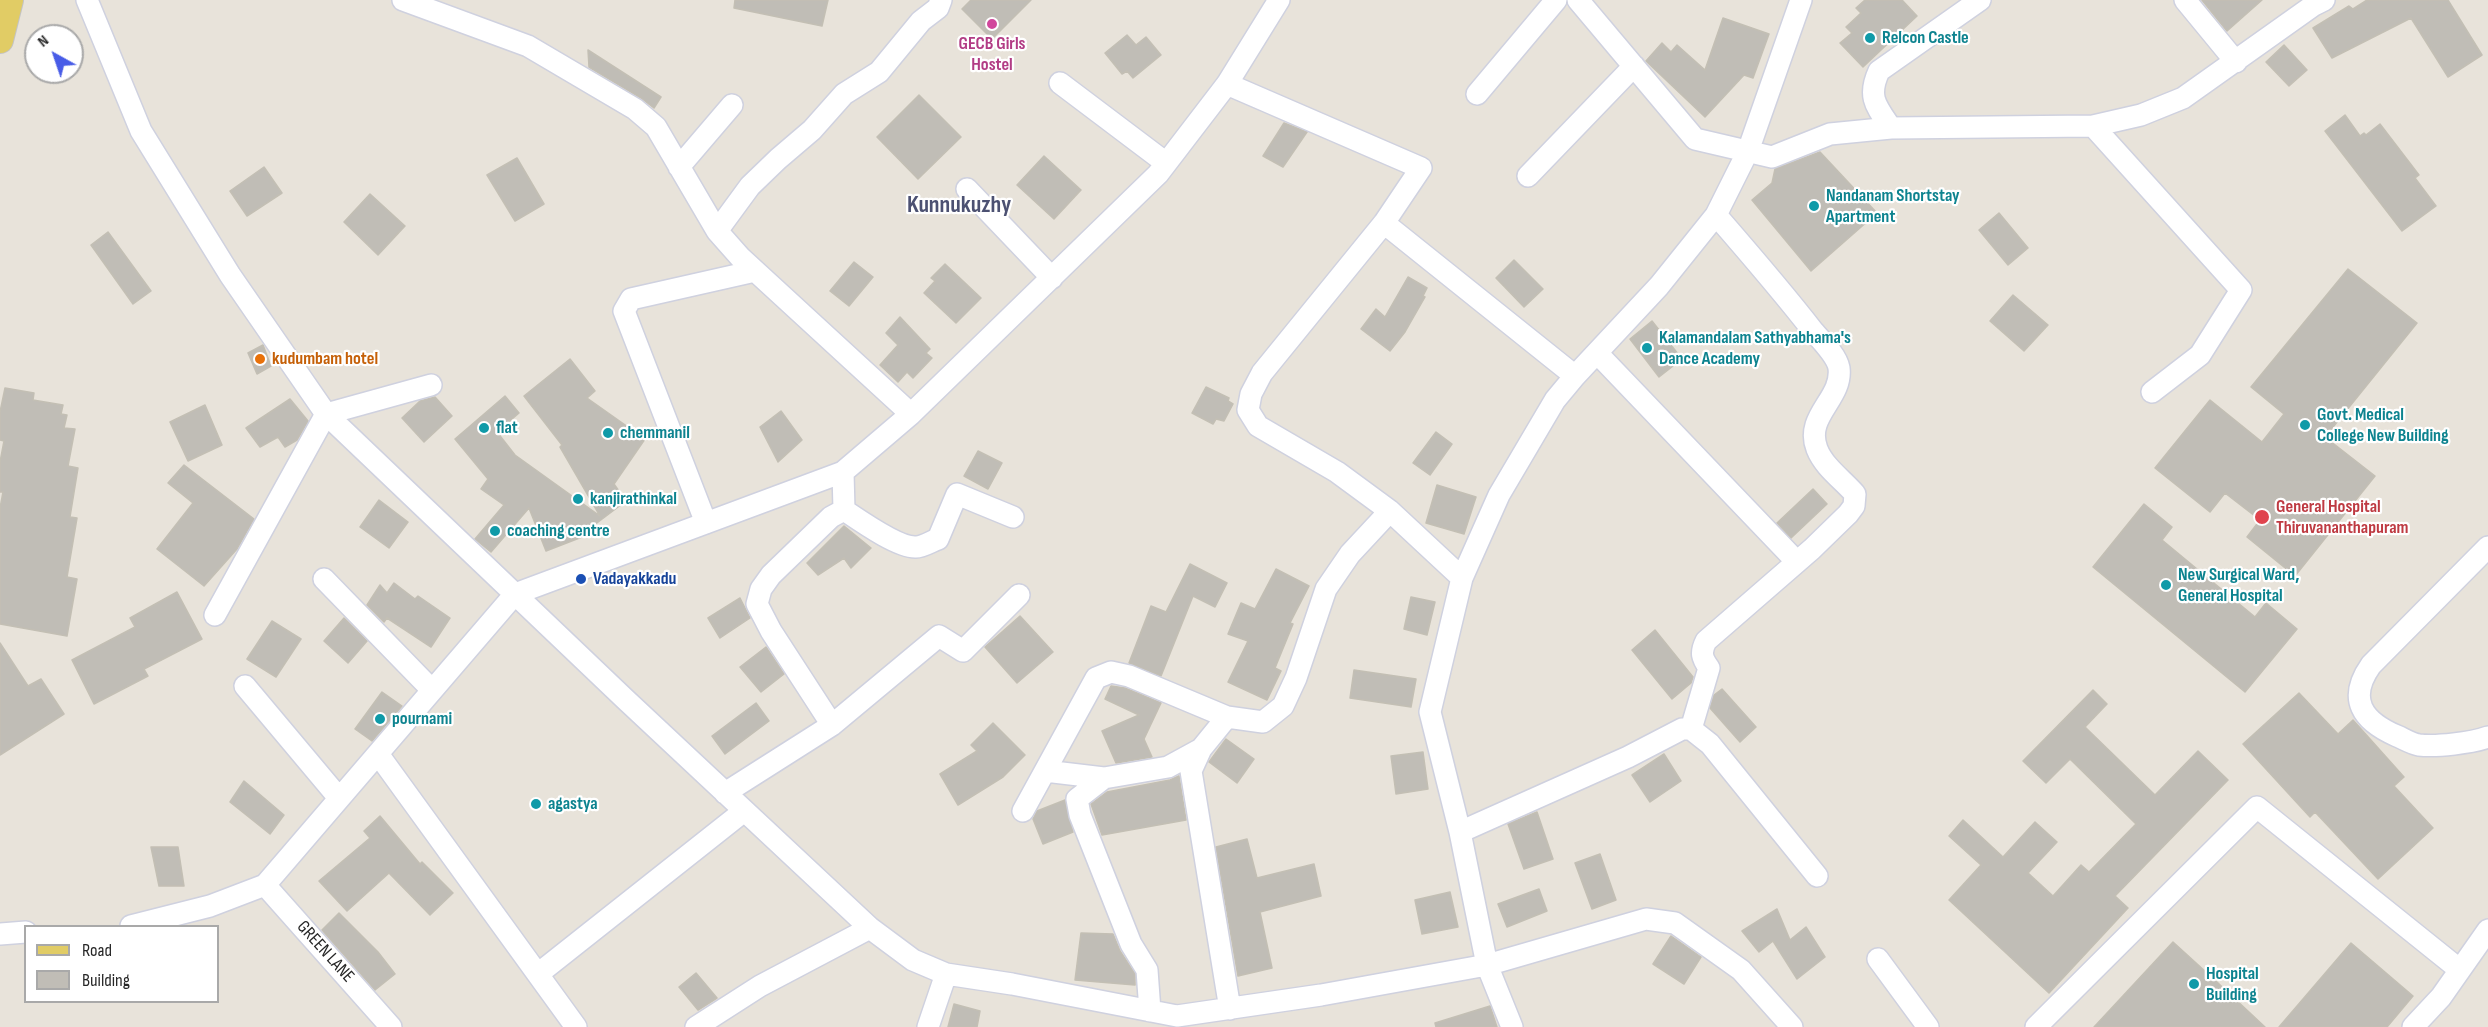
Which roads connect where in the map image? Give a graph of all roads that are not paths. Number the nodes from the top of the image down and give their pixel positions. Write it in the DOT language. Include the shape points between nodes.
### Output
graph roads {
  1 [pos="87,0"];
  2 [pos="403,0"];
  3 [pos="941,0"];
  4 [pos="1556,0"];
  5 [pos="1578,0"];
  6 [pos="1801,0"];
  7 [pos="1980,0"];
  8 [pos="2186,0"];
  9 [pos="2324,0"];
  10 [pos="1277,1"];
  11 [pos="6,2"];
  12 [pos="0,40"];
  13 [pos="2236,62"];
  14 [pos="1634,66"];
  15 [pos="1060,83"];
  16 [pos="1227,84"];
  17 [pos="1477,94"];
  18 [pos="732,105"];
  19 [pos="2093,126"];
  20 [pos="1891,128"];
  21 [pos="1748,151"];
  22 [pos="1166,163"];
  23 [pos="679,167"];
  24 [pos="1528,176"];
  25 [pos="967,189"];
  26 [pos="1716,215"];
  27 [pos="1384,223"];
  28 [pos="717,231"];
  29 [pos="755,271"];
  30 [pos="1052,278"];
  31 [pos="1598,354"];
  32 [pos="1575,376"];
  33 [pos="431,385"];
  34 [pos="2152,392"];
  35 [pos="326,414"];
  36 [pos="911,414"];
  37 [pos="843,472"];
  38 [pos="844,510"];
  39 [pos="1390,511"];
  40 [pos="1013,517"];
  41 [pos="706,523"];
  42 [pos="2488,547"];
  43 [pos="1797,562"];
  44 [pos="1462,578"];
  45 [pos="324,579"];
  46 [pos="515,594"];
  47 [pos="1019,595"];
  48 [pos="215,615"];
  49 [pos="244,686"];
  50 [pos="432,690"];
  51 [pos="1227,717"];
  52 [pos="832,725"];
  53 [pos="1691,729"];
  54 [pos="2488,737"];
  55 [pos="1201,749"];
  56 [pos="378,754"];
  57 [pos="1045,771"];
  58 [pos="1104,778"];
  59 [pos="725,793"];
  60 [pos="339,798"];
  61 [pos="744,811"];
  62 [pos="1023,811"];
  63 [pos="1460,832"];
  64 [pos="1817,876"];
  65 [pos="265,885"];
  66 [pos="139,925"];
  67 [pos="870,928"];
  68 [pos="2488,930"];
  69 [pos="24,932"];
  70 [pos="0,934"];
  71 [pos="1878,959"];
  72 [pos="1487,965"];
  73 [pos="2460,970"];
  74 [pos="538,974"];
  75 [pos="946,974"];
  76 [pos="1230,1009"];
  77 [pos="1150,1011"];
  78 [pos="1176,1022"];
  79 [pos="388,1023"];
  80 [pos="576,1027"];
  81 [pos="696,1027"];
  82 [pos="928,1027"];
  83 [pos="1512,1027"];
  84 [pos="1792,1027"];
  85 [pos="1928,1027"];
  86 [pos="2036,1027"];
  87 [pos="2414,1027"];
  1 -- 35 [label="street" via="141,131 230,275"];
  2 -- 23 [label="street" via="528,46 635,109 656,127"];
  3 -- 28 [label="street" via="879,72 844,94 743,195"];
  4 -- 17 [label="street"];
  5 -- 14 [label="street"];
  6 -- 21 [label="street"];
  7 -- 20 [label="street" via="1879,71 1872,86 1875,105"];
  8 -- 13 [label="street"];
  9 -- 13 [label="street"];
  10 -- 16 [label="street"];
  11 -- 12 [label="main road"];
  13 -- 19 [label="street" via="2183,98 2141,116"];
  14 -- 21 [label="street" via="1695,139"];
  14 -- 24 [label="street"];
  15 -- 22 [label="street"];
  16 -- 22 [label="street"];
  16 -- 27 [label="street" via="1420,168"];
  18 -- 23 [label="street"];
  19 -- 20 [label="street"];
  19 -- 34 [label="street" via="2241,290 2200,354"];
  20 -- 21 [label="street" via="1830,134 1772,157"];
  21 -- 26 [label="street"];
  22 -- 30 [label="street"];
  23 -- 28 [label="street"];
  25 -- 30 [label="street"];
  26 -- 31 [label="street"];
  26 -- 43 [label="street" via="1774,282 1839,368 1836,390 1815,425 1815,439 1817,450 1829,467 1855,494 1854,506"];
  27 -- 32 [label="street"];
  27 -- 39 [label="street" via="1262,373 1248,410 1258,426 1337,472"];
  28 -- 29 [label="street"];
  29 -- 36 [label="street"];
  29 -- 41 [label="street" via="632,299 624,311"];
  30 -- 36 [label="street"];
  31 -- 32 [label="street"];
  31 -- 43 [label="street"];
  32 -- 44 [label="street" via="1555,400 1498,495"];
  33 -- 35 [label="street"];
  35 -- 46 [label="street"];
  35 -- 48 [label="street"];
  36 -- 37 [label="street"];
  37 -- 38 [label="street"];
  37 -- 41 [label="street"];
  38 -- 40 [label="street" via="898,542 916,547 938,539 957,494"];
  38 -- 52 [label="street" via="831,517 771,575 757,604"];
  39 -- 44 [label="street"];
  39 -- 51 [label="street" via="1350,554 1326,590 1283,706 1263,722"];
  41 -- 46 [label="street"];
  42 -- 54 [label="street" via="2371,665 2359,693 2363,713 2374,725 2418,745"];
  43 -- 53 [label="street" via="1706,641 1701,651 1709,668"];
  44 -- 63 [label="street" via="1430,712"];
  45 -- 50 [label="street"];
  46 -- 50 [label="street"];
  46 -- 59 [label="street"];
  47 -- 52 [label="street" via="963,651 939,636"];
  49 -- 60 [label="street"];
  50 -- 56 [label="street"];
  51 -- 55 [label="street"];
  51 -- 57 [label="street" via="1130,676 1111,672 1096,678"];
  52 -- 59 [label="street"];
  53 -- 63 [label="street" via="1682,729"];
  53 -- 64 [label="street" via="1710,744"];
  55 -- 58 [label="street" via="1168,767"];
  55 -- 76 [label="street" via="1191,771 1193,790"];
  56 -- 60 [label="street"];
  56 -- 74 [label="street"];
  57 -- 58 [label="street"];
  57 -- 62 [label="street"];
  58 -- 77 [label="street" via="1077,799 1131,944 1147,970"];
  59 -- 61 [label="street"];
  60 -- 65 [label="street"];
  61 -- 67 [label="street"];
  61 -- 74 [label="street"];
  63 -- 72 [label="street"];
  65 -- 66 [label="street" via="210,906"];
  65 -- 79 [label="street, GREEN LANE"];
  67 -- 75 [label="street" via="913,960"];
  67 -- 81 [label="street" via="760,986"];
  68 -- 73 [label="street"];
  69 -- 70 [label="street"];
  71 -- 85 [label="street"];
  72 -- 76 [label="street"];
  72 -- 83 [label="street"];
  72 -- 84 [label="street" via="1646,919 1676,923 1741,969"];
  73 -- 86 [label="street" via="2257,807"];
  73 -- 87 [label="street"];
  74 -- 80 [label="street"];
  75 -- 77 [label="street"];
  75 -- 82 [label="street"];
  76 -- 78 [label="street"];
  77 -- 78 [label="street"];
}
